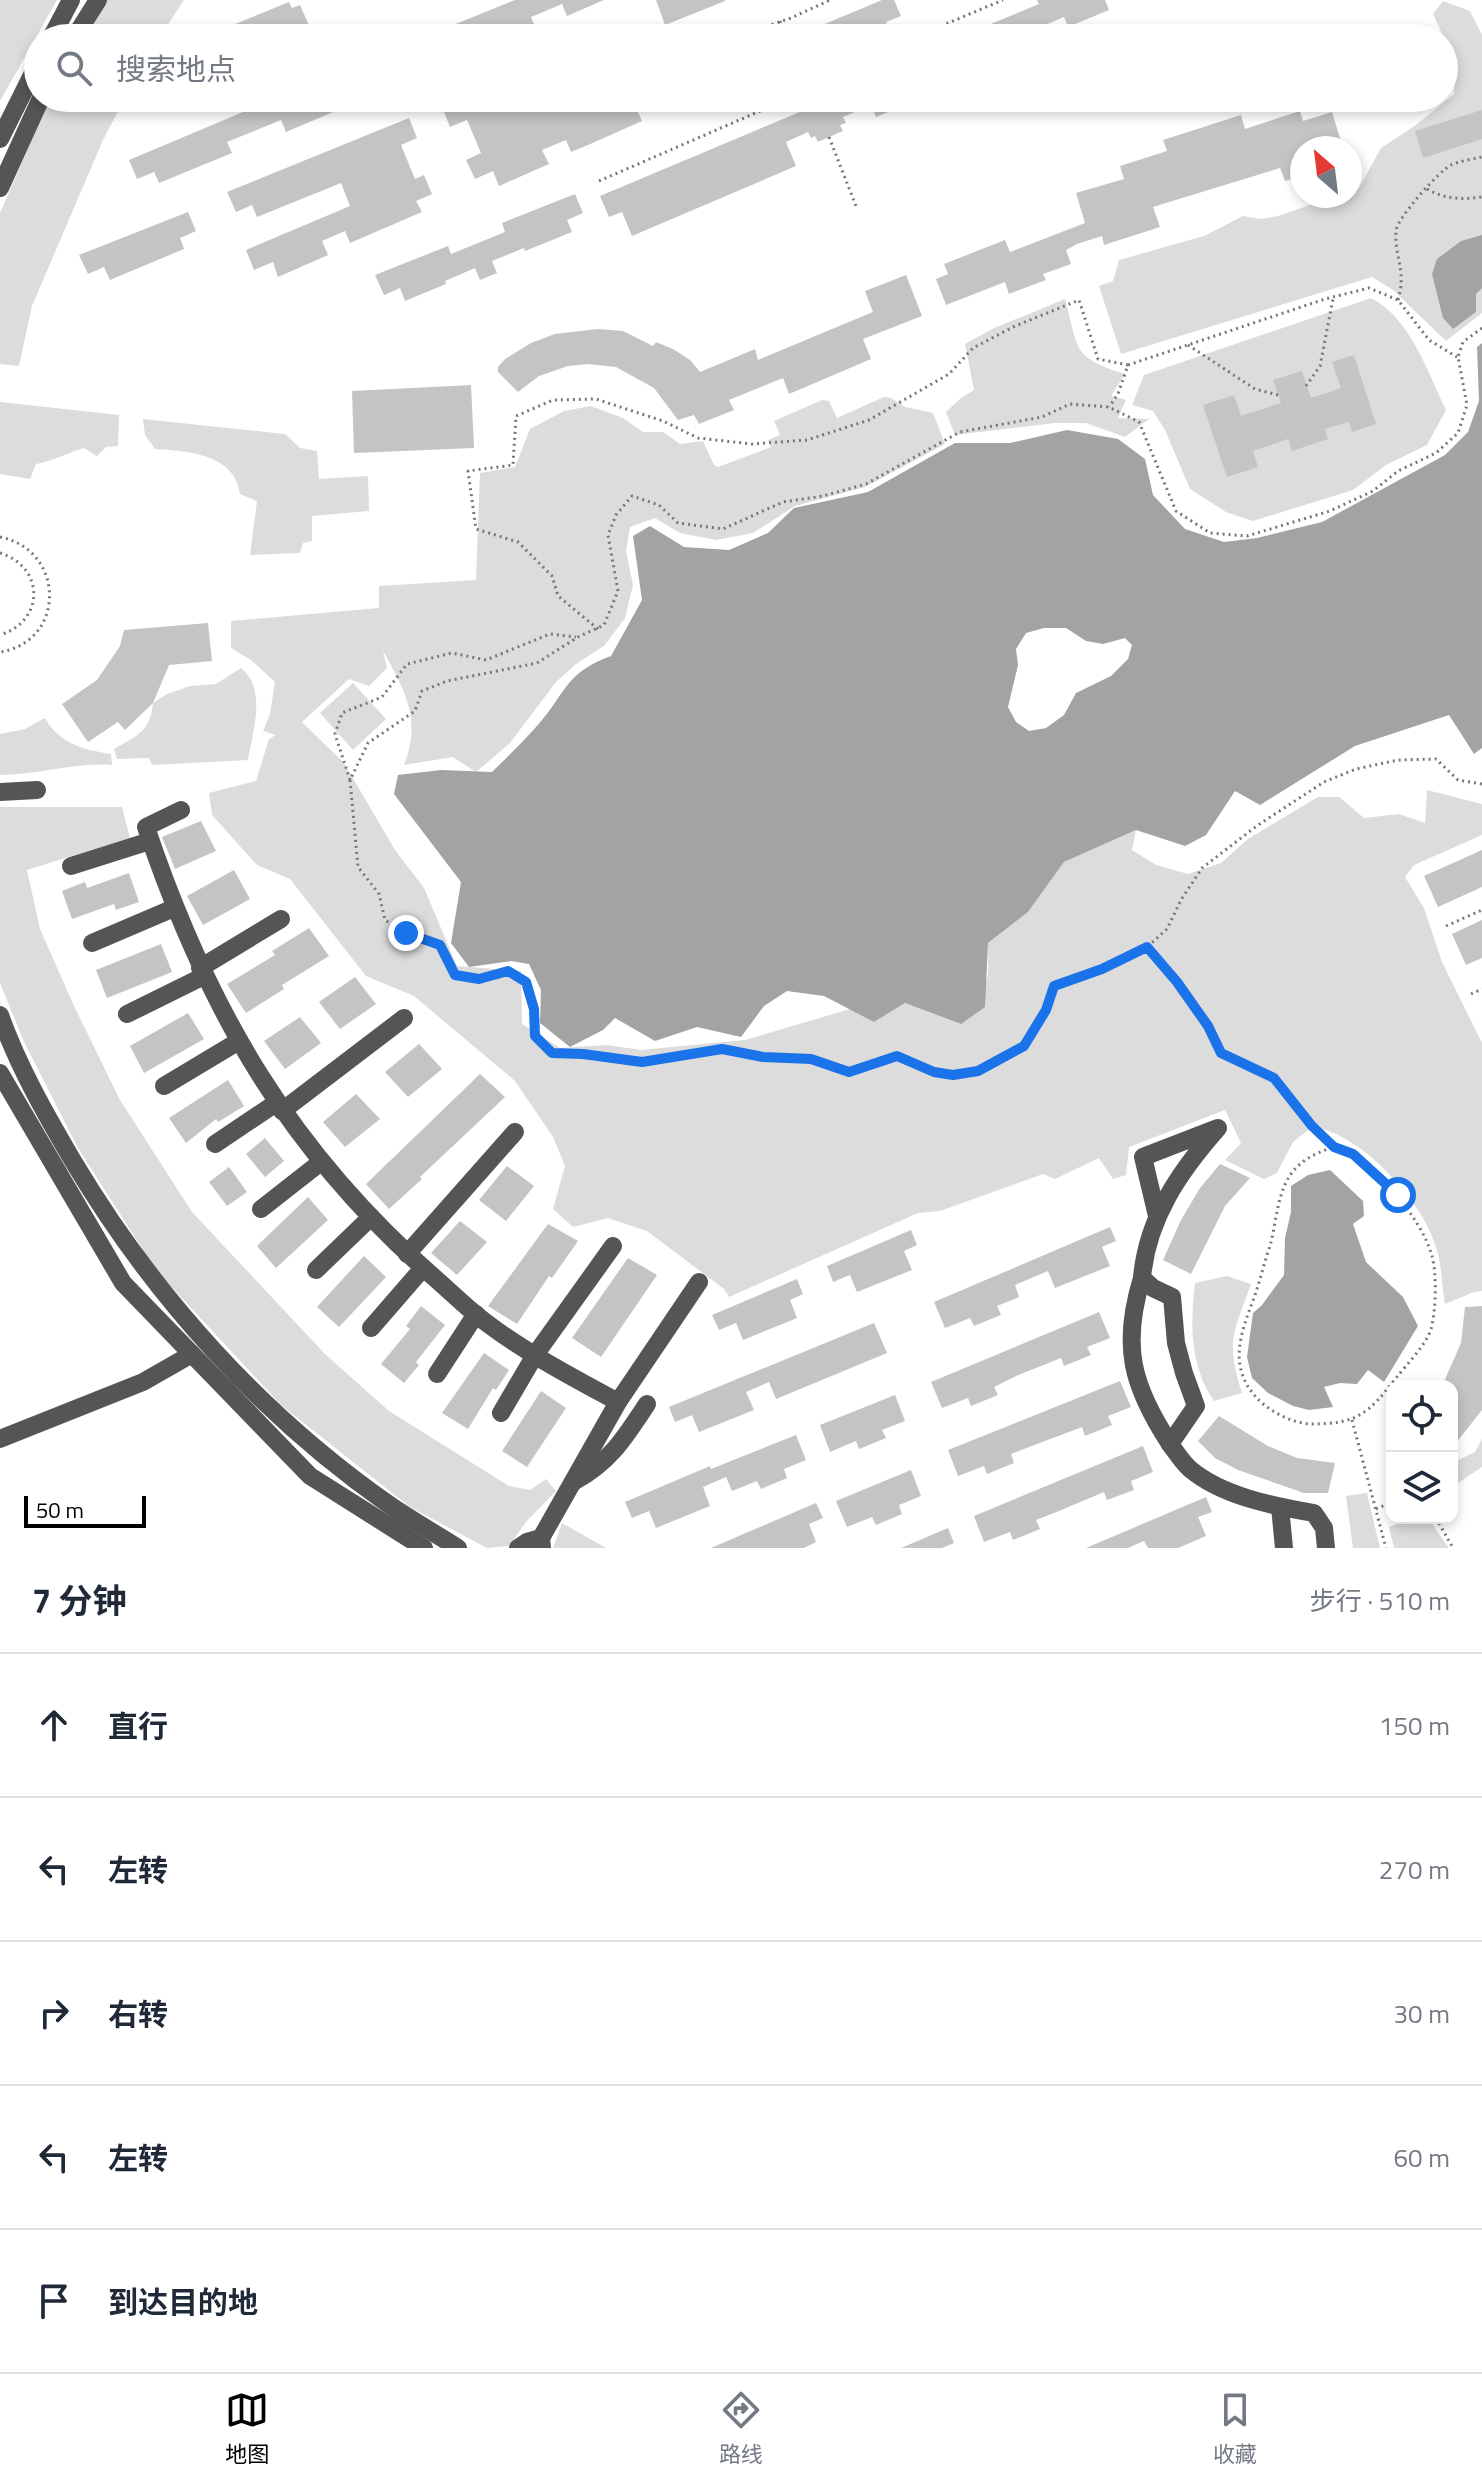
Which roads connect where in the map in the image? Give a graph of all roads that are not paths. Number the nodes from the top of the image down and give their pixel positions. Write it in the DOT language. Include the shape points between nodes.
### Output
graph roads {
  1 [pos="71,0"];
  2 [pos="98,0"];
  3 [pos="58,24"];
  4 [pos="83,24"];
  5 [pos="24,91"];
  6 [pos="35,112"];
  7 [pos="0,139"];
  8 [pos="0,188"];
  9 [pos="37,790"];
  10 [pos="0,792"];
  11 [pos="181,810"];
  12 [pos="150,841"];
  13 [pos="71,866"];
  14 [pos="174,908"];
  15 [pos="281,919"];
  16 [pos="92,943"];
  17 [pos="202,972"];
  18 [pos="127,1014"];
  19 [pos="0,1015"];
  20 [pos="404,1018"];
  21 [pos="239,1041"];
  22 [pos="0,1073"];
  23 [pos="164,1086"];
  24 [pos="279,1107"];
  25 [pos="515,1132"];
  26 [pos="215,1144"];
  27 [pos="321,1162"];
  28 [pos="261,1209"];
  29 [pos="1157,1216"];
  30 [pos="371,1217"];
  31 [pos="613,1246"];
  32 [pos="407,1254"];
  33 [pos="423,1268"];
  34 [pos="316,1270"];
  35 [pos="1142,1278"];
  36 [pos="699,1282"];
  37 [pos="476,1314"];
  38 [pos="371,1328"];
  39 [pos="192,1354"];
  40 [pos="535,1355"];
  41 [pos="437,1374"];
  42 [pos="618,1402"];
  43 [pos="647,1404"];
  44 [pos="501,1413"];
  45 [pos="0,1439"];
  46 [pos="1170,1444"];
  47 [pos="573,1483"];
  48 [pos="1280,1507"];
  49 [pos="542,1543"];
  50 [pos="424,1548"];
  51 [pos="458,1548"];
  52 [pos="518,1548"];
  53 [pos="1284,1548"];
  54 [pos="1326,1548"];
  1 -- 3 [label="street"];
  2 -- 4 [label="street"];
  5 -- 7 [label="street"];
  6 -- 8 [label="street"];
  9 -- 10 [label="street"];
  11 -- 12 [label="street" via="146,827"];
  12 -- 13 [label="street"];
  12 -- 14 [label="street"];
  14 -- 16 [label="street"];
  14 -- 17 [label="street"];
  15 -- 17 [label="street"];
  17 -- 18 [label="street"];
  17 -- 21 [label="street"];
  19 -- 51 [label="street" via="48,1119 101,1209 163,1293 232,1371 309,1443"];
  20 -- 24 [label="street"];
  21 -- 23 [label="street"];
  21 -- 24 [label="street"];
  22 -- 39 [label="street" via="123,1283"];
  24 -- 26 [label="street"];
  24 -- 27 [label="street"];
  25 -- 32 [label="street"];
  27 -- 28 [label="street"];
  27 -- 30 [label="street"];
  29 -- 29 [label="street" via="1171,1188 1218,1128 1143,1157"];
  29 -- 35 [label="street"];
  30 -- 32 [label="street"];
  30 -- 34 [label="street"];
  31 -- 40 [label="street"];
  32 -- 33 [label="street"];
  33 -- 37 [label="street"];
  33 -- 38 [label="street"];
  35 -- 46 [label="street" via="1133,1307 1130,1353 1150,1412"];
  35 -- 46 [label="street" via="1172,1297 1176,1343 1196,1406"];
  36 -- 42 [label="street"];
  37 -- 40 [label="street"];
  37 -- 41 [label="street"];
  39 -- 45 [label="street" via="143,1382"];
  39 -- 50 [label="street" via="310,1476"];
  40 -- 42 [label="street"];
  40 -- 44 [label="street"];
  42 -- 47 [label="street"];
  43 -- 47 [label="street" via="615,1451"];
  46 -- 48 [label="street" via="1189,1468 1221,1487"];
  47 -- 49 [label="street"];
  48 -- 53 [label="street"];
  48 -- 54 [label="street" via="1314,1513 1324,1528"];
  49 -- 52 [label="street" via="527,1542"];
}
